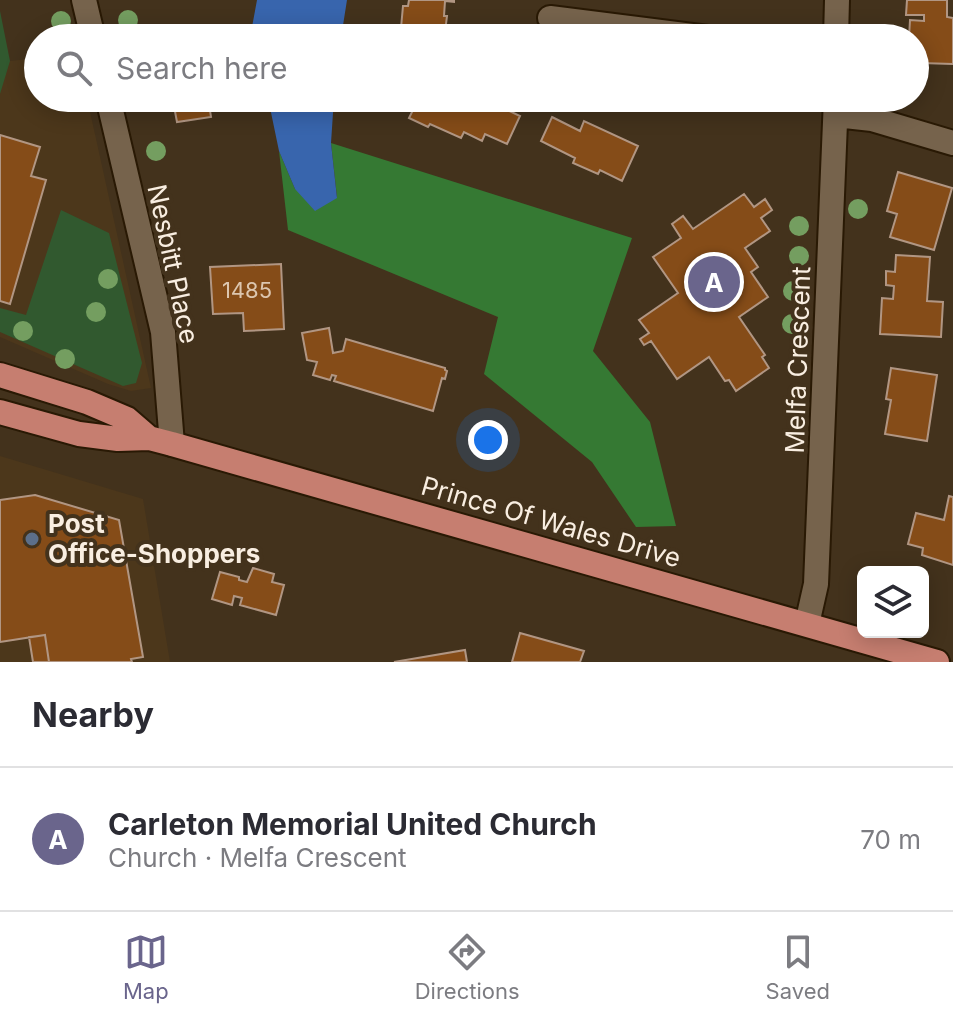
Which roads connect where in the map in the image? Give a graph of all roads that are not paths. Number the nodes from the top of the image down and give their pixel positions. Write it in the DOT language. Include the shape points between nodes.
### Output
graph roads {
  1 [pos="84,0"];
  2 [pos="837,0"];
  3 [pos="550,18"];
  4 [pos="90,24"];
  5 [pos="597,24"];
  6 [pos="836,24"];
  7 [pos="111,112"];
  8 [pos="836,112"];
  9 [pos="853,112"];
  10 [pos="953,143"];
  11 [pos="0,375"];
  12 [pos="0,412"];
  13 [pos="160,441"];
  14 [pos="807,624"];
  15 [pos="937,662"];
  1 -- 4 [label="street"];
  2 -- 6 [label="street"];
  3 -- 5 [label="street"];
  7 -- 13 [label="street, Nesbitt Place" via="163,332"];
  8 -- 14 [label="street, Melfa Crescent" via="816,584"];
  9 -- 10 [label="street"];
  11 -- 13 [label="main road, Prince Of Wales Drive" via="87,402"];
  12 -- 13 [label="main road, Prince Of Wales Drive" via="79,434"];
  13 -- 14 [label="main road, Prince Of Wales Drive"];
  14 -- 15 [label="main road, Prince Of Wales Drive"];
}
